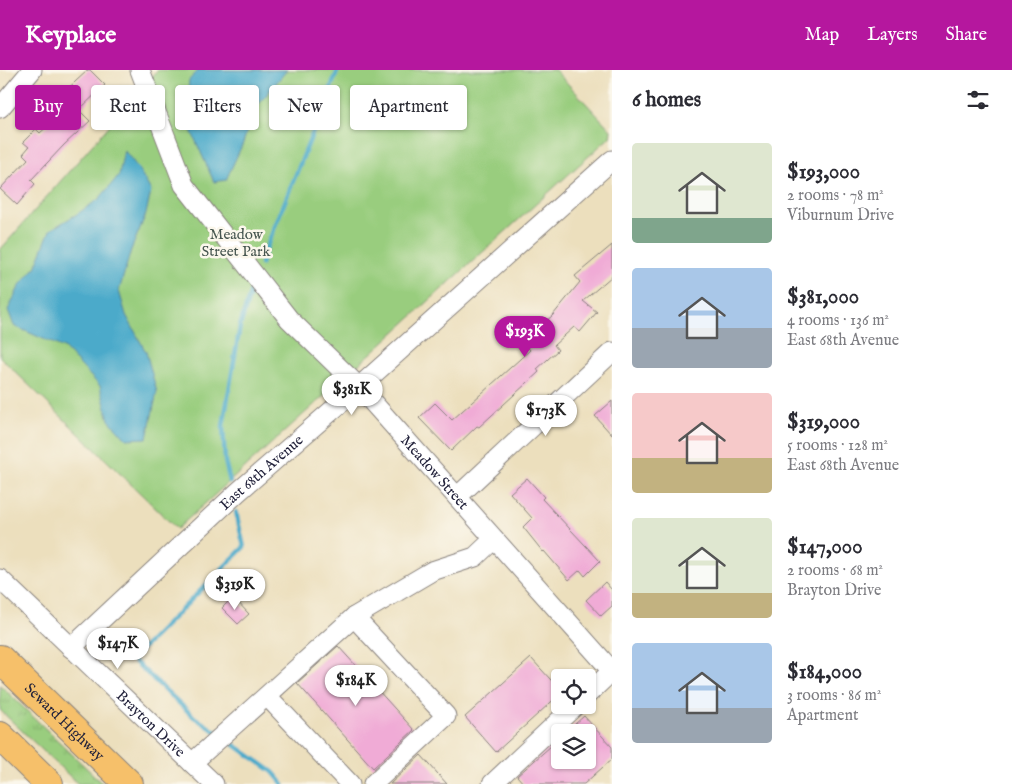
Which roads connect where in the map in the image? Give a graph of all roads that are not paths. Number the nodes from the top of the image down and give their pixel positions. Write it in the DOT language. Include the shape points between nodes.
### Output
graph roads {
  1 [pos="32,70"];
  2 [pos="140,70"];
  3 [pos="0,108"];
  4 [pos="612,160"];
  5 [pos="612,352"];
  6 [pos="359,387"];
  7 [pos="457,497"];
  8 [pos="494,539"];
  9 [pos="0,579"];
  10 [pos="354,617"];
  11 [pos="71,648"];
  12 [pos="0,659"];
  13 [pos="612,671"];
  14 [pos="596,686"];
  15 [pos="266,696"];
  16 [pos="566,714"];
  17 [pos="0,736"];
  18 [pos="192,763"];
  19 [pos="49,784"];
  20 [pos="129,784"];
  21 [pos="214,784"];
  22 [pos="350,784"];
  23 [pos="373,784"];
  24 [pos="492,784"];
  1 -- 3 [label="street"];
  2 -- 6 [label="street, Meadow Street" via="184,185 289,319"];
  4 -- 6 [label="street, East 68th Avenue"];
  5 -- 7 [label="street"];
  6 -- 7 [label="street, Meadow Street"];
  6 -- 11 [label="street, East 68th Avenue" via="238,492"];
  7 -- 8 [label="street, Meadow Street"];
  8 -- 10 [label="street" via="475,557 432,571"];
  8 -- 13 [label="street, Meadow Street"];
  9 -- 11 [label="street, Brayton Drive"];
  10 -- 15 [label="street"];
  10 -- 23 [label="street" via="446,716"];
  11 -- 18 [label="street, Brayton Drive"];
  12 -- 20 [label="highway, Seward Highway"];
  13 -- 14 [label="street"];
  15 -- 18 [label="street"];
  15 -- 22 [label="street"];
  16 -- 24 [label="street"];
  17 -- 19 [label="highway"];
  18 -- 21 [label="street, Brayton Drive"];
}
